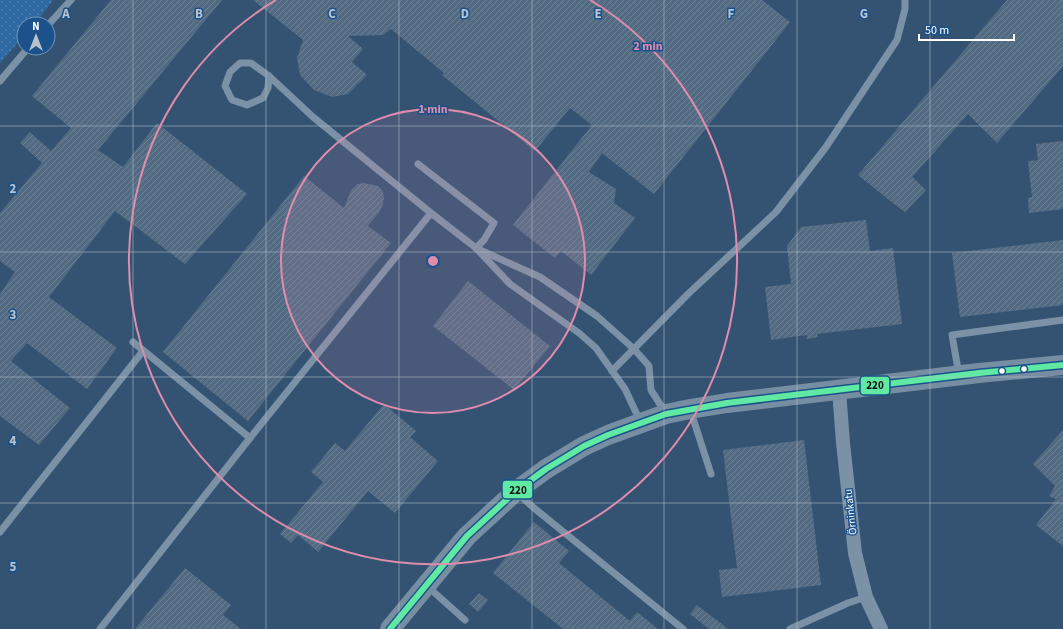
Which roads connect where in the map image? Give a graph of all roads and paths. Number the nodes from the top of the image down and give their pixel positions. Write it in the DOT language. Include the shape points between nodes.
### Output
graph roads {
  1 [pos="71,0"];
  2 [pos="905,0"];
  3 [pos="56,16"];
  4 [pos="21,56"];
  5 [pos="269,76"];
  6 [pos="0,81"];
  7 [pos="418,164"];
  8 [pos="431,213"];
  9 [pos="476,248"];
  10 [pos="1063,320"];
  11 [pos="133,342"];
  12 [pos="634,349"];
  13 [pos="143,351"];
  14 [pos="1063,364"];
  15 [pos="612,371"];
  16 [pos="959,375"];
  17 [pos="839,390"];
  18 [pos="690,409"];
  19 [pos="666,414"];
  20 [pos="641,424"];
  21 [pos="250,438"];
  22 [pos="711,474"];
  23 [pos="516,491"];
  24 [pos="1,529"];
  25 [pos="425,585"];
  26 [pos="866,597"];
  27 [pos="465,620"];
  28 [pos="100,629"];
  29 [pos="390,629"];
  30 [pos="683,629"];
  31 [pos="790,629"];
  32 [pos="881,629"];
  1 -- 3 [label="lane"];
  2 -- 12 [label="lane" via="897,40 826,147 776,212 688,294"];
  4 -- 6 [label="lane"];
  5 -- 5 [label="lane" via="268,88 263,98 247,105 232,100 224,86 230,72 240,63 251,63"];
  5 -- 8 [label="lane" via="313,117"];
  7 -- 9 [label="lane" via="494,224"];
  8 -- 9 [label="lane"];
  8 -- 21 [label="lane"];
  9 -- 12 [label="lane" via="540,277 597,316"];
  9 -- 15 [label="lane" via="510,284 596,348"];
  10 -- 16 [label="lane" via="952,335"];
  11 -- 13 [label="lane"];
  12 -- 15 [label="lane"];
  12 -- 19 [label="lane" via="648,366 651,390"];
  13 -- 21 [label="lane"];
  13 -- 24 [label="lane"];
  14 -- 16 [label="street"];
  15 -- 20 [label="lane" via="625,389"];
  16 -- 17 [label="street"];
  17 -- 18 [label="street"];
  17 -- 26 [label="street, Örninkatu" via="855,553"];
  18 -- 19 [label="street"];
  18 -- 22 [label="lane"];
  19 -- 20 [label="street"];
  20 -- 23 [label="street" via="584,446"];
  21 -- 28 [label="lane"];
  23 -- 25 [label="street" via="467,536"];
  23 -- 30 [label="lane"];
  25 -- 27 [label="lane"];
  25 -- 29 [label="street"];
  26 -- 31 [label="lane"];
  26 -- 32 [label="street, Örninkatu"];
}
